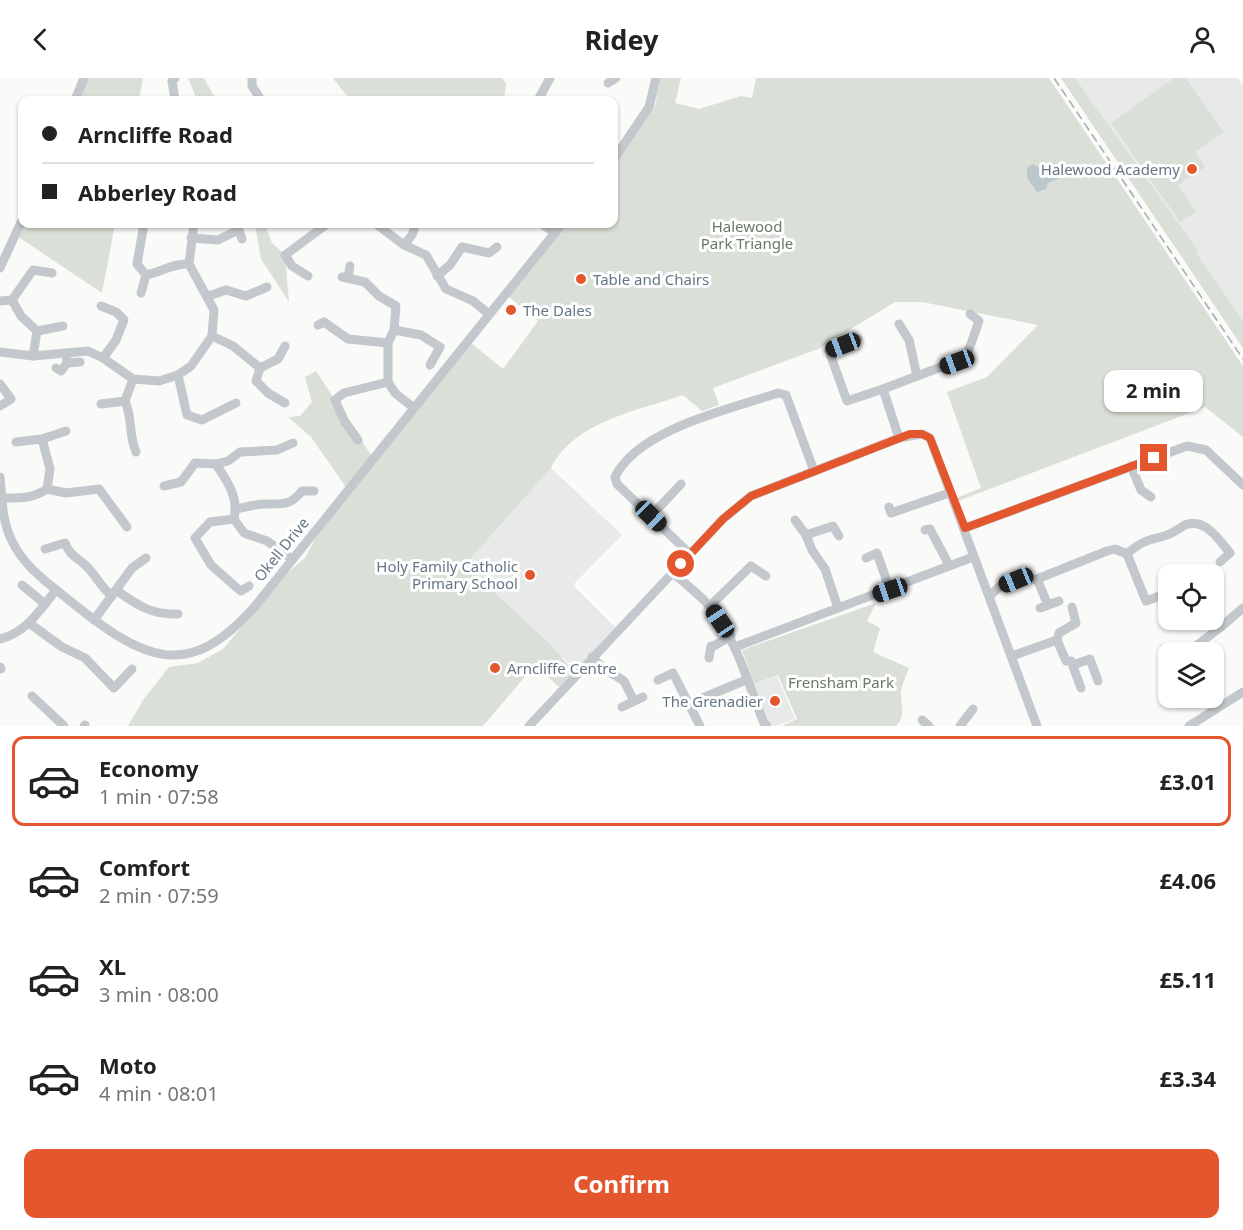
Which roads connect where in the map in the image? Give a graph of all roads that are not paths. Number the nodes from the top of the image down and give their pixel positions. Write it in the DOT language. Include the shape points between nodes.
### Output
graph roads {
  1 [pos="84,78"];
  2 [pos="175,78"];
  3 [pos="252,78"];
  4 [pos="550,78"];
  5 [pos="657,78"];
  6 [pos="77,96"];
  7 [pos="174,96"];
  8 [pos="258,96"];
  9 [pos="544,96"];
  10 [pos="618,153"];
  11 [pos="18,228"];
  12 [pos="143,228"];
  13 [pos="193,228"];
  14 [pos="322,228"];
  15 [pos="381,228"];
  16 [pos="415,228"];
  17 [pos="548,228"];
  18 [pos="558,228"];
  19 [pos="239,231"];
  20 [pos="555,232"];
  21 [pos="191,238"];
  22 [pos="404,245"];
  23 [pos="497,247"];
  24 [pos="189,264"];
  25 [pos="350,266"];
  26 [pos="0,268"];
  27 [pos="52,273"];
  28 [pos="146,275"];
  29 [pos="308,276"];
  30 [pos="437,276"];
  31 [pos="267,286"];
  32 [pos="141,293"];
  33 [pos="208,296"];
  34 [pos="12,300"];
  35 [pos="0,301"];
  36 [pos="101,306"];
  37 [pos="324,310"];
  38 [pos="489,314"];
  39 [pos="970,314"];
  40 [pos="899,324"];
  41 [pos="63,326"];
  42 [pos="394,330"];
  43 [pos="37,331"];
  44 [pos="212,336"];
  45 [pos="858,339"];
  46 [pos="388,343"];
  47 [pos="285,346"];
  48 [pos="0,352"];
  49 [pos="33,356"];
  50 [pos="67,358"];
  51 [pos="103,358"];
  52 [pos="80,362"];
  53 [pos="430,365"];
  54 [pos="56,368"];
  55 [pos="260,368"];
  56 [pos="178,375"];
  57 [pos="917,376"];
  58 [pos="133,379"];
  59 [pos="388,382"];
  60 [pos="0,384"];
  61 [pos="883,389"];
  62 [pos="125,401"];
  63 [pos="236,403"];
  64 [pos="285,403"];
  65 [pos="101,404"];
  66 [pos="0,406"];
  67 [pos="414,408"];
  68 [pos="66,430"];
  69 [pos="899,438"];
  70 [pos="42,439"];
  71 [pos="358,440"];
  72 [pos="16,442"];
  73 [pos="293,443"];
  74 [pos="136,452"];
  75 [pos="216,464"];
  76 [pos="1131,466"];
  77 [pos="814,471"];
  78 [pos="0,477"];
  79 [pos="681,484"];
  80 [pos="1243,485"];
  81 [pos="164,486"];
  82 [pos="47,489"];
  83 [pos="314,491"];
  84 [pos="950,493"];
  85 [pos="1151,497"];
  86 [pos="2,498"];
  87 [pos="889,507"];
  88 [pos="237,509"];
  89 [pos="651,516"];
  90 [pos="234,519"];
  91 [pos="795,520"];
  92 [pos="127,527"];
  93 [pos="965,528"];
  94 [pos="925,531"];
  95 [pos="73,535"];
  96 [pos="806,535"];
  97 [pos="839,536"];
  98 [pos="65,543"];
  99 [pos="45,549"];
  100 [pos="690,554"];
  101 [pos="1127,554"];
  102 [pos="973,557"];
  103 [pos="146,558"];
  104 [pos="866,558"];
  105 [pos="292,560"];
  106 [pos="1220,562"];
  107 [pos="949,565"];
  108 [pos="673,573"];
  109 [pos="766,576"];
  110 [pos="1037,579"];
  111 [pos="22,585"];
  112 [pos="56,590"];
  113 [pos="890,590"];
  114 [pos="243,591"];
  115 [pos="114,593"];
  116 [pos="990,596"];
  117 [pos="1158,597"];
  118 [pos="1059,601"];
  119 [pos="45,604"];
  120 [pos="710,606"];
  121 [pos="1072,607"];
  122 [pos="838,608"];
  123 [pos="1243,608"];
  124 [pos="178,614"];
  125 [pos="93,620"];
  126 [pos="29,623"];
  127 [pos="1224,624"];
  128 [pos="1217,630"];
  129 [pos="731,636"];
  130 [pos="0,639"];
  131 [pos="1057,640"];
  132 [pos="1201,642"];
  133 [pos="735,647"];
  134 [pos="1012,656"];
  135 [pos="592,657"];
  136 [pos="709,658"];
  137 [pos="1073,665"];
  138 [pos="132,669"];
  139 [pos="658,680"];
  140 [pos="746,680"];
  141 [pos="1098,681"];
  142 [pos="1081,688"];
  143 [pos="1243,692"];
  144 [pos="32,696"];
  145 [pos="688,704"];
  146 [pos="622,707"];
  147 [pos="974,709"];
  148 [pos="763,725"];
  149 [pos="64,726"];
  150 [pos="529,726"];
  151 [pos="700,726"];
  152 [pos="960,726"];
  153 [pos="1037,726"];
  154 [pos="1189,726"];
  1 -- 6 [label="street"];
  2 -- 7 [label="street"];
  3 -- 8 [label="street"];
  4 -- 9 [label="street"];
  5 -- 10 [label="street" via="649,107"];
  11 -- 26 [label="street"];
  12 -- 28 [label="street" via="137,264"];
  13 -- 21 [label="street"];
  14 -- 29 [label="street" via="285,255 292,266"];
  15 -- 22 [label="street"];
  16 -- 22 [label="street"];
  17 -- 20 [label="street"];
  18 -- 20 [label="street, Okell Drive"];
  19 -- 21 [label="street" via="218,240"];
  20 -- 38 [label="street, Okell Drive"];
  21 -- 24 [label="street"];
  22 -- 30 [label="street" via="426,255"];
  23 -- 30 [label="street" via="489,253 462,247"];
  24 -- 28 [label="street" via="178,263"];
  24 -- 33 [label="street"];
  25 -- 42 [label="street" via="345,277 365,282 396,306"];
  27 -- 34 [label="street" via="33,270"];
  28 -- 32 [label="street"];
  30 -- 38 [label="street" via="446,289"];
  31 -- 33 [label="street" via="246,296 226,290"];
  33 -- 44 [label="street" via="214,310"];
  34 -- 35 [label="street"];
  34 -- 43 [label="street" via="21,316"];
  36 -- 51 [label="street" via="124,320"];
  37 -- 46 [label="street" via="321,323 348,339"];
  38 -- 67 [label="street, Okell Drive"];
  39 -- 57 [label="street" via="981,321 967,355"];
  40 -- 57 [label="street" via="909,340"];
  41 -- 43 [label="street"];
  42 -- 46 [label="street"];
  42 -- 53 [label="street" via="421,335 443,346"];
  43 -- 49 [label="street"];
  44 -- 55 [label="street" via="233,346"];
  44 -- 56 [label="street" via="191,366"];
  45 -- 61 [label="street" via="829,351 848,406"];
  46 -- 59 [label="street"];
  47 -- 55 [label="street" via="278,360"];
  48 -- 49 [label="street"];
  49 -- 50 [label="street"];
  50 -- 51 [label="street" via="88,351"];
  50 -- 52 [label="street"];
  50 -- 54 [label="street" via="61,371"];
  51 -- 58 [label="street"];
  55 -- 64 [label="street" via="256,381"];
  56 -- 58 [label="street" via="159,381"];
  56 -- 63 [label="street" via="187,415 202,420"];
  57 -- 61 [label="street"];
  58 -- 62 [label="street"];
  59 -- 67 [label="street"];
  59 -- 71 [label="street" via="344,393 335,400"];
  60 -- 66 [label="street" via="11,399"];
  61 -- 69 [label="street"];
  62 -- 65 [label="street"];
  62 -- 74 [label="street" via="131,416 129,434"];
  67 -- 105 [label="street, Okell Drive"];
  68 -- 70 [label="street"];
  69 -- 77 [label="street"];
  69 -- 84 [label="street" via="922,434 930,438"];
  70 -- 72 [label="street"];
  70 -- 82 [label="street" via="50,469"];
  73 -- 75 [label="street" via="276,450 240,452"];
  75 -- 81 [label="street" via="195,463 181,482"];
  75 -- 88 [label="street" via="231,487"];
  76 -- 80 [label="street" via="1187,446 1197,447 1206,450"];
  76 -- 85 [label="street" via="1141,490"];
  76 -- 93 [label="street"];
  77 -- 89 [label="street" via="786,394 778,393 662,436 640,447 620,466 615,477 617,484"];
  77 -- 100 [label="street" via="751,496"];
  78 -- 86 [label="street, Okell Drive"];
  79 -- 89 [label="street"];
  82 -- 86 [label="street" via="25,498"];
  82 -- 92 [label="street" via="66,493 99,489"];
  83 -- 88 [label="street" via="303,491 294,502 282,506 265,504"];
  84 -- 87 [label="street" via="891,513"];
  84 -- 93 [label="street"];
  86 -- 112 [label="street, Okell Drive" via="15,548 28,566"];
  88 -- 90 [label="street"];
  89 -- 100 [label="street"];
  90 -- 105 [label="street" via="244,533 267,541"];
  90 -- 114 [label="street" via="210,522 195,538 211,565"];
  91 -- 96 [label="street"];
  93 -- 102 [label="street"];
  94 -- 107 [label="street" via="930,529"];
  95 -- 98 [label="street"];
  96 -- 97 [label="street" via="833,526"];
  96 -- 122 [label="street" via="821,559"];
  98 -- 99 [label="street"];
  98 -- 115 [label="street" via="69,554 90,570 101,587"];
  100 -- 108 [label="street"];
  101 -- 106 [label="street" via="1139,543 1197,524 1213,532 1230,553"];
  101 -- 110 [label="street" via="1107,550"];
  101 -- 117 [label="street" via="1146,601"];
  102 -- 107 [label="street"];
  102 -- 116 [label="street"];
  103 -- 115 [label="street" via="132,568"];
  104 -- 113 [label="street" via="877,553"];
  105 -- 125 [label="street, Okell Drive" via="234,629 214,644 194,652 150,652 123,641"];
  107 -- 113 [label="street"];
  108 -- 120 [label="street"];
  108 -- 135 [label="street"];
  109 -- 120 [label="street" via="751,566"];
  110 -- 116 [label="street" via="1016,580"];
  110 -- 118 [label="street" via="1044,606"];
  111 -- 119 [label="street"];
  112 -- 119 [label="street"];
  112 -- 125 [label="street, Okell Drive"];
  113 -- 122 [label="street"];
  115 -- 124 [label="street" via="145,611"];
  115 -- 125 [label="street"];
  116 -- 134 [label="street"];
  119 -- 126 [label="street"];
  120 -- 129 [label="street"];
  121 -- 131 [label="street" via="1076,623 1059,633"];
  122 -- 133 [label="street"];
  123 -- 127 [label="street"];
  126 -- 130 [label="street"];
  126 -- 138 [label="street" via="85,658 114,691"];
  128 -- 132 [label="street"];
  129 -- 133 [label="street"];
  129 -- 136 [label="street" via="711,646"];
  131 -- 134 [label="street"];
  131 -- 137 [label="street" via="1066,661"];
  133 -- 140 [label="street"];
  134 -- 153 [label="street"];
  135 -- 146 [label="street" via="624,681 639,699"];
  135 -- 150 [label="street"];
  137 -- 141 [label="street" via="1090,659"];
  137 -- 142 [label="street"];
  139 -- 145 [label="street" via="674,673"];
  140 -- 145 [label="street"];
  140 -- 148 [label="street"];
  143 -- 154 [label="street"];
  144 -- 149 [label="street"];
  145 -- 151 [label="street"];
  147 -- 152 [label="street"];
}
